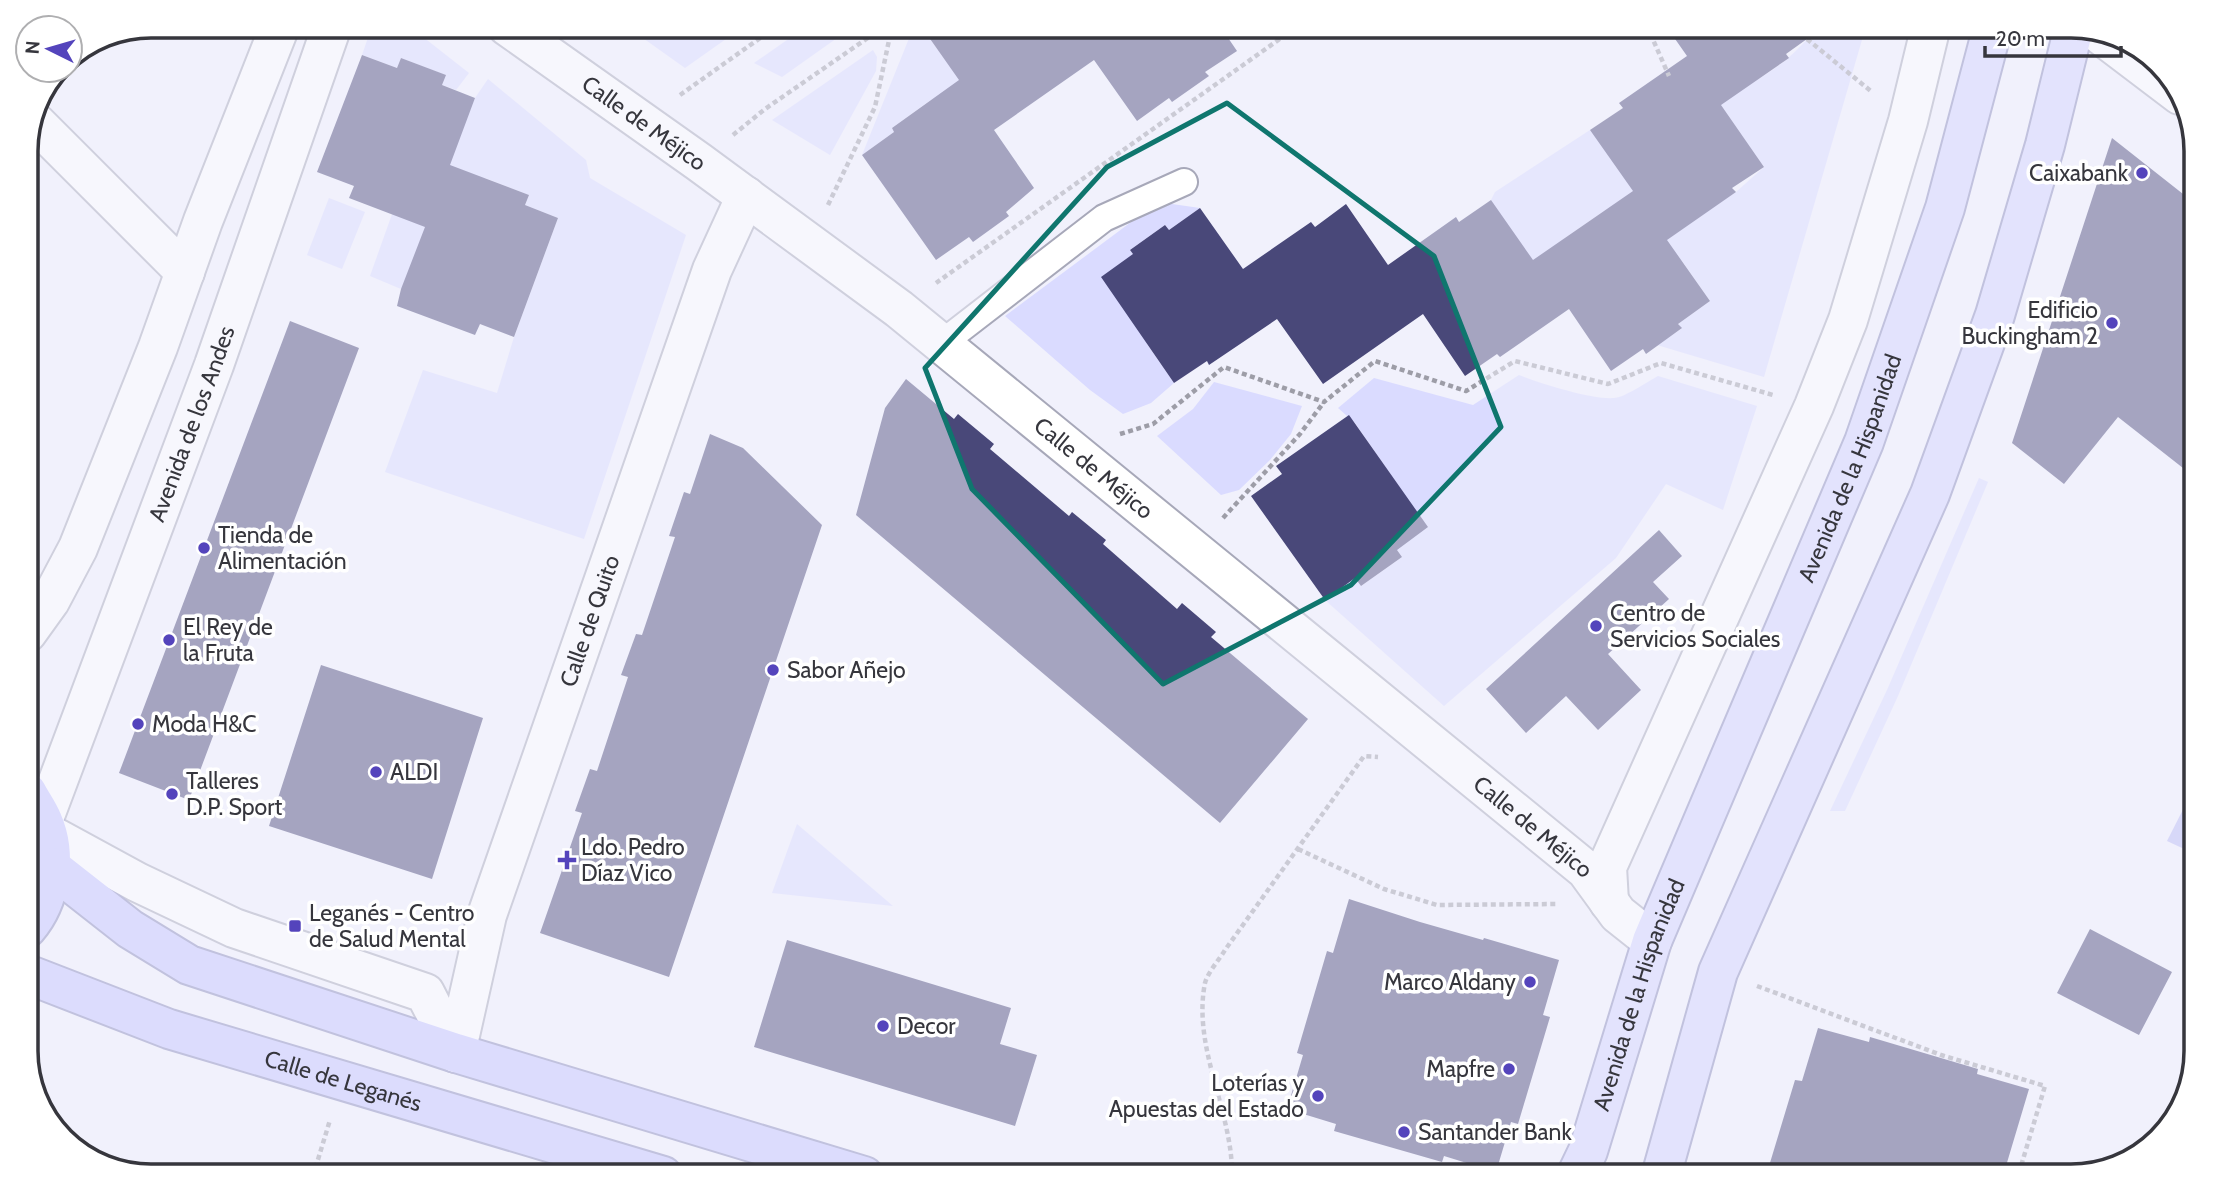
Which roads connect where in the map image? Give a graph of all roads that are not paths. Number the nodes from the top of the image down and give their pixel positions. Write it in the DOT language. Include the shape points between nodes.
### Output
graph roads {
  1 [pos="275,38"];
  2 [pos="328,38"];
  3 [pos="524,38"];
  4 [pos="1928,38"];
  5 [pos="1990,38"];
  6 [pos="2071,38"];
  7 [pos="2120,49"];
  8 [pos="2156,76"];
  9 [pos="41,127"];
  10 [pos="1184,182"];
  11 [pos="746,196"];
  12 [pos="185,272"];
  13 [pos="941,344"];
  14 [pos="39,616"];
  15 [pos="42,828"];
  16 [pos="39,908"];
  17 [pos="1613,908"];
  18 [pos="1652,941"];
  19 [pos="39,979"];
  20 [pos="456,1053"];
  21 [pos="623,1164"];
  22 [pos="824,1164"];
  23 [pos="1582,1164"];
  24 [pos="1664,1164"];
  1 -- 12 [label="street"];
  2 -- 15 [label="street, Avenida de los Andes" via="214,365"];
  3 -- 11 [label="street, Calle de Méjico"];
  4 -- 17 [label="street" via="1848,320 1814,406 1607,867"];
  5 -- 18 [label="main road, Avenida de la Hispanidad" via="1945,208 1864,442"];
  6 -- 24 [label="main road" via="1995,315 1930,494 1718,972"];
  7 -- 8 [label="street"];
  9 -- 12 [label="street"];
  10 -- 13 [label="lane" via="1104,218"];
  11 -- 13 [label="street, Calle de Méjico"];
  11 -- 20 [label="street, Calle de Quito" via="712,270 487,915"];
  12 -- 14 [label="street" via="78,548"];
  13 -- 17 [label="street, Calle de Méjico" via="1586,870"];
  15 -- 16 [label="highway" via="43,901"];
  15 -- 20 [label="highway" via="130,929 189,965"];
  15 -- 20 [label="street" via="137,882 234,928 425,993"];
  17 -- 18 [label="street, Calle de Méjico"];
  18 -- 23 [label="main road, Avenida de la Hispanidad"];
  19 -- 21 [label="highway, Calle de Leganés" via="169,1029"];
  20 -- 22 [label="highway"];
}
